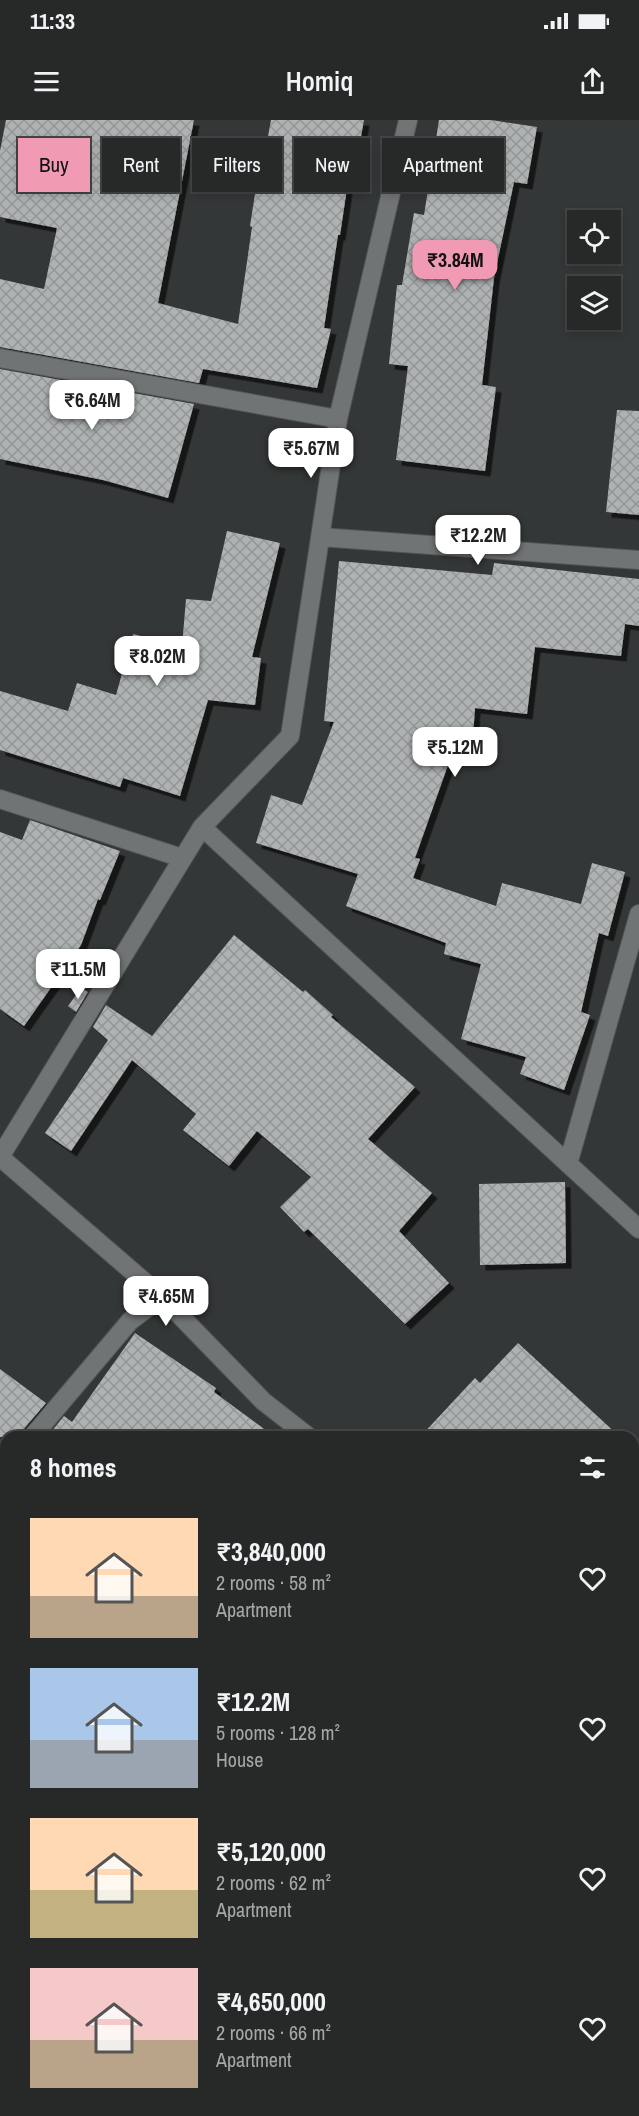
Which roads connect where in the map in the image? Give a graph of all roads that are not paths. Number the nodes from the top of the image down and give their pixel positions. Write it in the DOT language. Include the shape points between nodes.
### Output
graph roads {
  1 [pos="408,120"];
  2 [pos="0,358"];
  3 [pos="338,419"];
  4 [pos="320,537"];
  5 [pos="639,560"];
  6 [pos="0,799"];
  7 [pos="202,826"];
  8 [pos="182,858"];
  9 [pos="639,914"];
  10 [pos="0,1157"];
  11 [pos="568,1164"];
  12 [pos="639,1229"];
  13 [pos="162,1297"];
  14 [pos="37,1431"];
  15 [pos="301,1431"];
  1 -- 3 [label="street"];
  2 -- 3 [label="street"];
  3 -- 4 [label="street"];
  4 -- 5 [label="street"];
  4 -- 7 [label="street" via="290,736"];
  6 -- 8 [label="street"];
  7 -- 8 [label="street"];
  7 -- 11 [label="street"];
  8 -- 10 [label="street"];
  9 -- 11 [label="street"];
  10 -- 13 [label="street"];
  11 -- 12 [label="street"];
  13 -- 14 [label="street" via="130,1321"];
  13 -- 15 [label="street" via="263,1401"];
}
